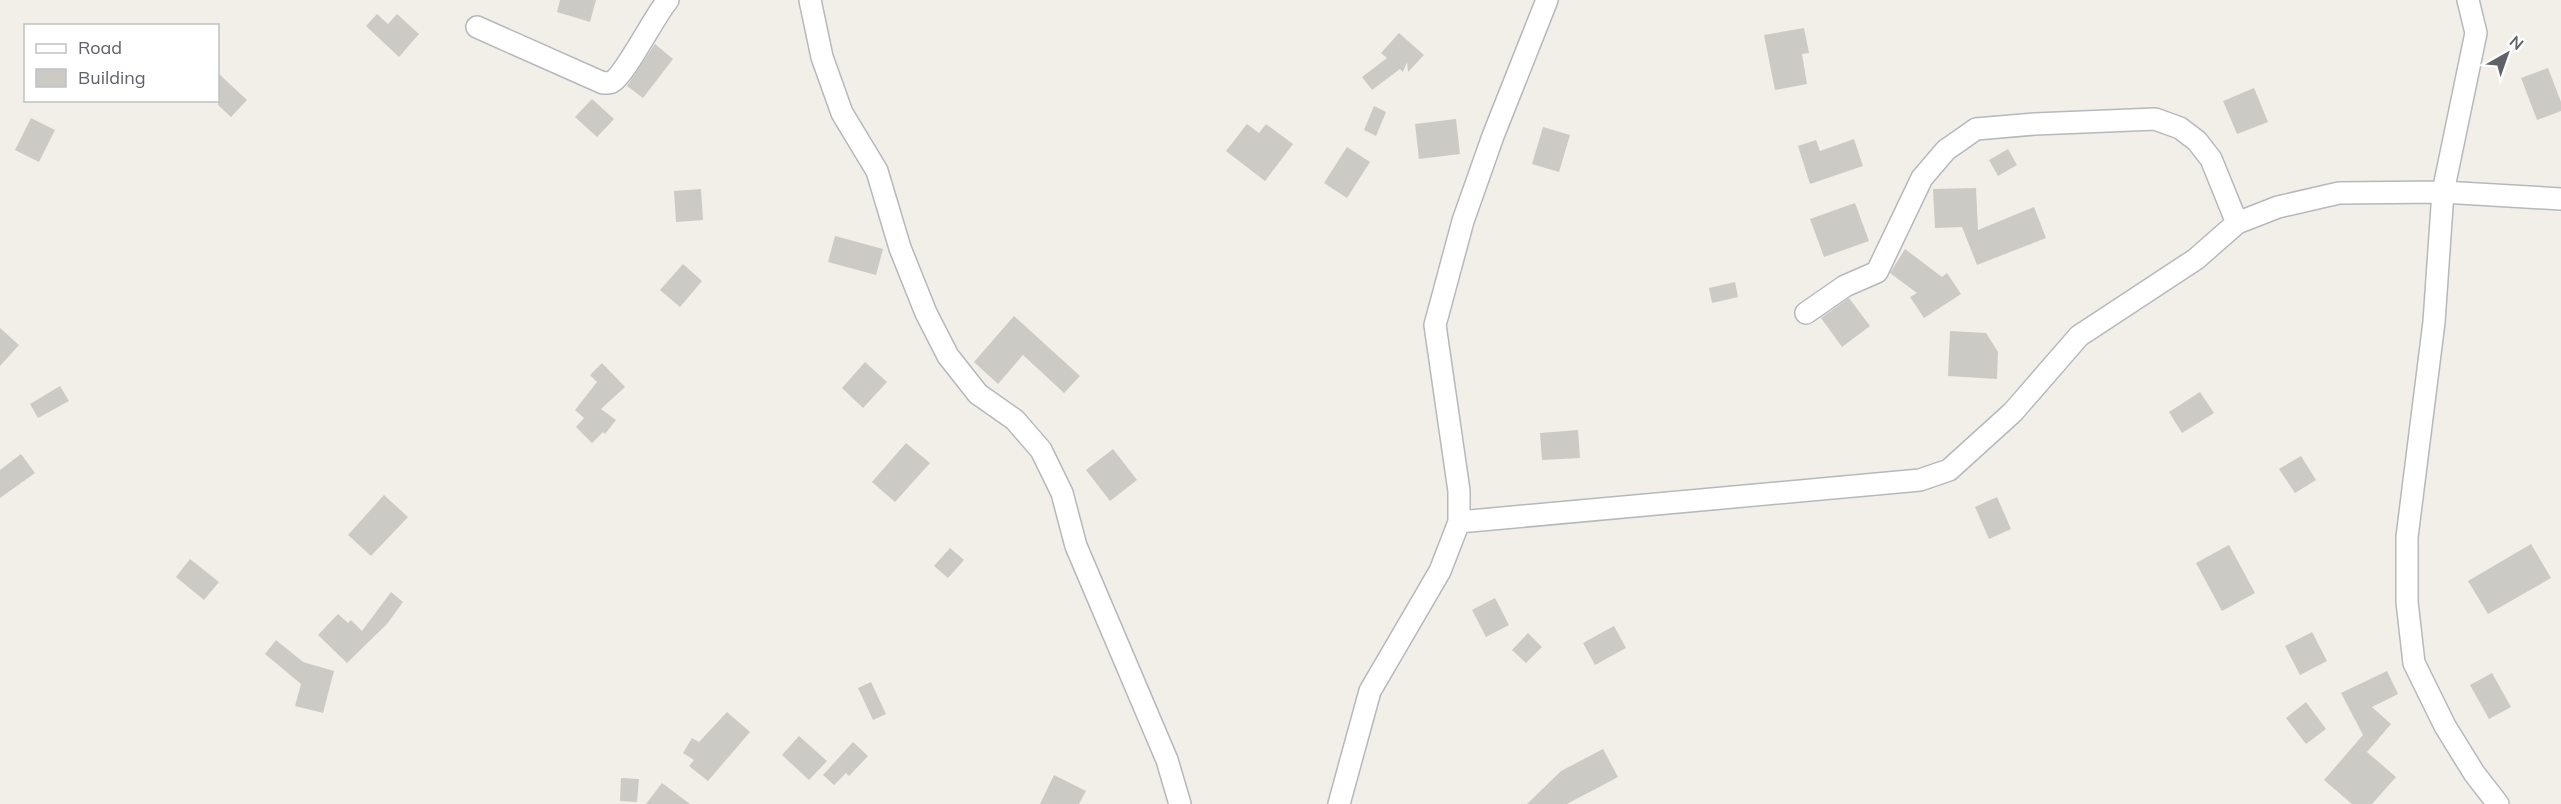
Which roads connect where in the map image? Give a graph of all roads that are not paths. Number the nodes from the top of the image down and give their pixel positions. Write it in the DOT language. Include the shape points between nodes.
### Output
graph roads {
  1 [pos="668,0"];
  2 [pos="810,0"];
  3 [pos="1547,0"];
  4 [pos="2468,0"];
  5 [pos="477,27"];
  6 [pos="2443,192"];
  7 [pos="2561,199"];
  8 [pos="2238,223"];
  9 [pos="1806,313"];
  10 [pos="1459,522"];
  11 [pos="1180,804"];
  12 [pos="1339,804"];
  13 [pos="2498,804"];
  1 -- 5 [label="street" via="622,71 613,81 603,83"];
  2 -- 11 [label="street" via="822,57 842,113 877,171 900,248 926,313 948,356 978,394 1015,420 1041,450 1062,493 1076,546 1167,760"];
  3 -- 10 [label="street" via="1463,220 1435,325 1459,491"];
  4 -- 6 [label="street" via="2476,33"];
  6 -- 7 [label="street"];
  6 -- 8 [label="street" via="2339,193 2278,207"];
  6 -- 13 [label="street" via="2434,322 2407,537 2407,602 2414,663 2445,726"];
  8 -- 9 [label="street" via="2211,159 2197,141 2172,125 2155,119 1976,129 1946,150 1922,178 1877,272 1845,286"];
  8 -- 10 [label="street" via="2196,259 2079,336 2013,412 1949,470 1920,480"];
  10 -- 12 [label="street" via="1440,571 1370,691"];
}
